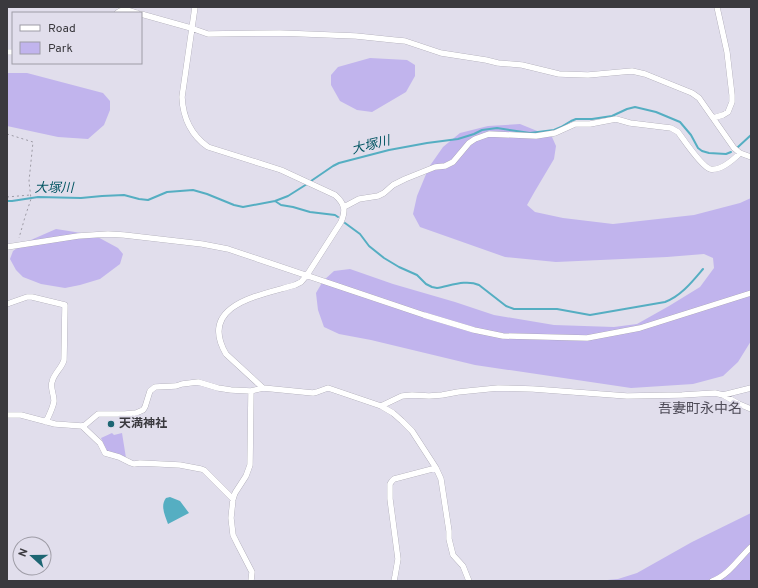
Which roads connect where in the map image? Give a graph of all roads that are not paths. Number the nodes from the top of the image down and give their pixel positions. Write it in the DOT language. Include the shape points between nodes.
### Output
graph roads {
  1 [pos="195,7"];
  2 [pos="717,7"];
  3 [pos="118,12"];
  4 [pos="133,12"];
  5 [pos="142,14"];
  6 [pos="191,28"];
  7 [pos="713,118"];
  8 [pos="740,153"];
  9 [pos="751,157"];
  10 [pos="344,207"];
  11 [pos="7,247"];
  12 [pos="307,275"];
  13 [pos="751,293"];
  14 [pos="7,304"];
  15 [pos="263,388"];
  16 [pos="751,388"];
  17 [pos="251,391"];
  18 [pos="723,395"];
  19 [pos="381,406"];
  20 [pos="751,409"];
  21 [pos="7,415"];
  22 [pos="46,422"];
  23 [pos="82,426"];
  24 [pos="436,468"];
  25 [pos="233,499"];
  26 [pos="751,547"];
  27 [pos="251,581"];
  28 [pos="394,581"];
  29 [pos="469,581"];
  30 [pos="712,581"];
  1 -- 6 [label="street"];
  2 -- 7 [label="street" via="727,52 732,102 728,112"];
  3 -- 4 [label="street"];
  5 -- 6 [label="street"];
  6 -- 7 [label="street" via="208,34 356,36 405,41 441,53 522,65 559,74 645,74 700,98"];
  6 -- 10 [label="street" via="182,108 195,135 208,147 281,170 335,195"];
  7 -- 8 [label="street"];
  8 -- 9 [label="street"];
  8 -- 10 [label="street" via="733,160 715,169 710,168 702,163 675,130 616,119 575,124 555,133 536,136 489,134 475,139 453,162 405,179 378,196 359,199"];
  10 -- 12 [label="street" via="341,222"];
  11 -- 12 [label="street" via="78,236 124,234 228,249"];
  12 -- 13 [label="street" via="424,315 503,336 586,338 640,328"];
  12 -- 15 [label="street" via="295,285 236,304 221,321 220,339 226,354"];
  14 -- 22 [label="street" via="32,297 65,305 64,360 52,382 54,403"];
  15 -- 17 [label="street"];
  15 -- 19 [label="street" via="313,393 328,388"];
  16 -- 18 [label="street"];
  17 -- 23 [label="street" via="218,388 198,382 155,387 150,391 143,410 125,414 98,414"];
  17 -- 25 [label="street" via="250,465"];
  18 -- 19 [label="street" via="715,393 627,396 498,388 442,395 402,396"];
  18 -- 20 [label="street"];
  19 -- 24 [label="street" via="393,413 412,431"];
  21 -- 22 [label="street" via="21,415"];
  22 -- 23 [label="street"];
  23 -- 25 [label="street" via="100,443 107,454 134,464 180,465 204,470"];
  24 -- 28 [label="street" via="394,479 390,484 398,559"];
  24 -- 29 [label="street" via="441,479 452,550 464,566"];
  25 -- 27 [label="street" via="233,534 252,572"];
  26 -- 30 [label="street" via="723,576"];
}
